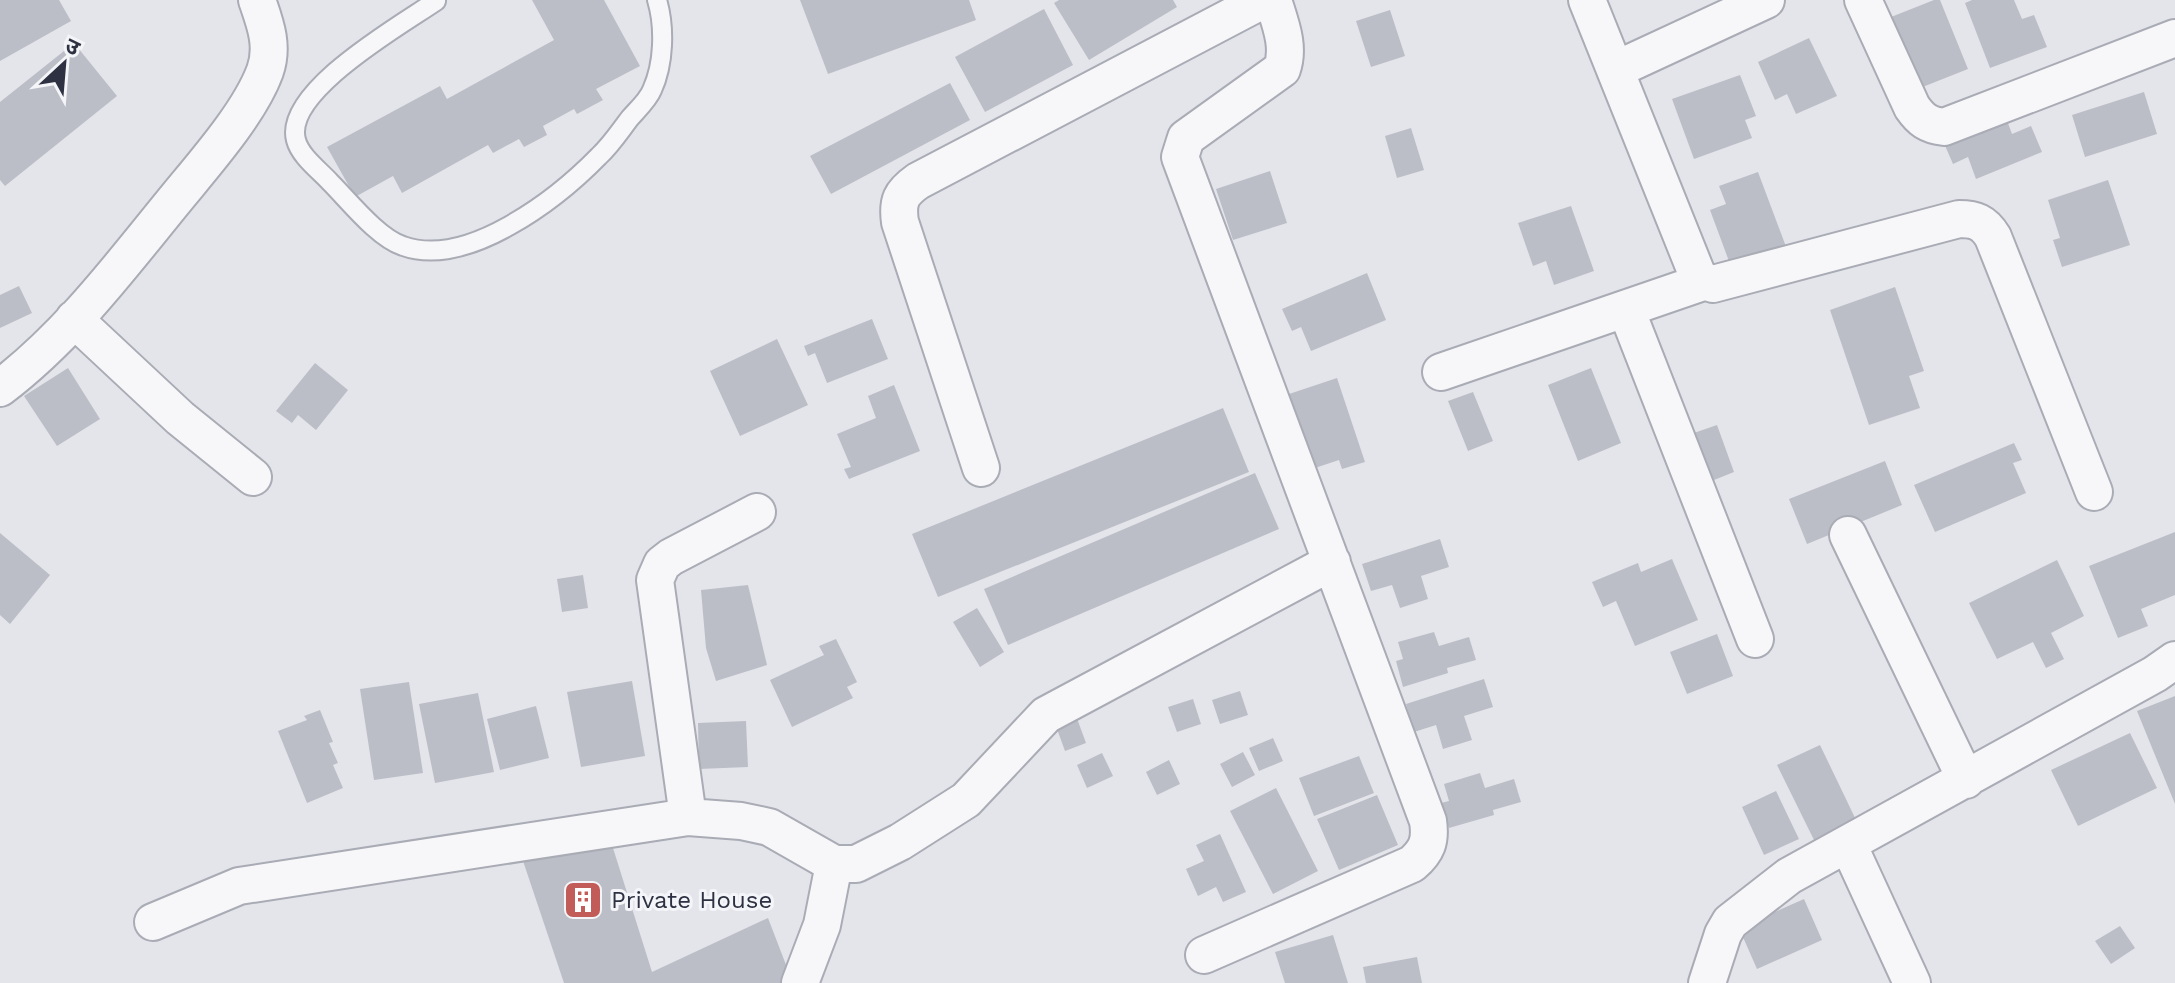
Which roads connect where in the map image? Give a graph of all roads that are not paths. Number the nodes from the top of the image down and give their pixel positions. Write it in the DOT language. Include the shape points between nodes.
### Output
graph roads {
  1 [pos="257,0"];
  2 [pos="657,0"];
  3 [pos="1263,0"];
  4 [pos="1273,0"];
  5 [pos="1587,0"];
  6 [pos="1766,0"];
  7 [pos="1863,0"];
  8 [pos="436,1"];
  9 [pos="2175,38"];
  10 [pos="1615,70"];
  11 [pos="1703,282"];
  12 [pos="1626,309"];
  13 [pos="74,319"];
  14 [pos="1441,372"];
  15 [pos="0,388"];
  16 [pos="981,468"];
  17 [pos="253,477"];
  18 [pos="2094,492"];
  19 [pos="757,512"];
  20 [pos="1848,535"];
  21 [pos="1332,562"];
  22 [pos="1755,639"];
  23 [pos="2175,660"];
  24 [pos="1966,780"];
  25 [pos="688,817"];
  26 [pos="1848,844"];
  27 [pos="834,864"];
  28 [pos="153,922"];
  29 [pos="1204,955"];
  30 [pos="800,983"];
  31 [pos="1707,983"];
  32 [pos="1912,983"];
  1 -- 13 [label="street" via="269,45 265,70 250,101"];
  2 -- 8 [label="lane" via="662,51 652,90 601,155 560,192 503,230 460,246 429,250 402,246 380,231 307,158 296,143 294,124 302,106 335,72"];
  3 -- 16 [label="street" via="918,181 901,195 900,222"];
  4 -- 21 [label="street" via="1285,41 1282,69 1186,138 1180,157"];
  5 -- 10 [label="street"];
  6 -- 10 [label="street"];
  7 -- 9 [label="street" via="1912,107 1933,126 1944,127"];
  10 -- 11 [label="street"];
  11 -- 12 [label="street"];
  11 -- 18 [label="street" via="1713,284 1959,219 1980,222 1993,237"];
  12 -- 14 [label="street"];
  12 -- 22 [label="street"];
  13 -- 15 [label="street" via="37,360"];
  13 -- 17 [label="street" via="180,418"];
  19 -- 25 [label="street" via="671,557 655,580"];
  20 -- 24 [label="street"];
  21 -- 27 [label="street" via="1046,715 966,800 881,853 856,864"];
  21 -- 29 [label="street" via="1428,821 1428,845 1412,864"];
  23 -- 24 [label="street"];
  24 -- 26 [label="street"];
  25 -- 27 [label="street" via="769,827"];
  25 -- 28 [label="street" via="239,886"];
  26 -- 31 [label="street" via="1789,876 1730,922"];
  26 -- 32 [label="street"];
  27 -- 30 [label="street" via="822,925"];
}
